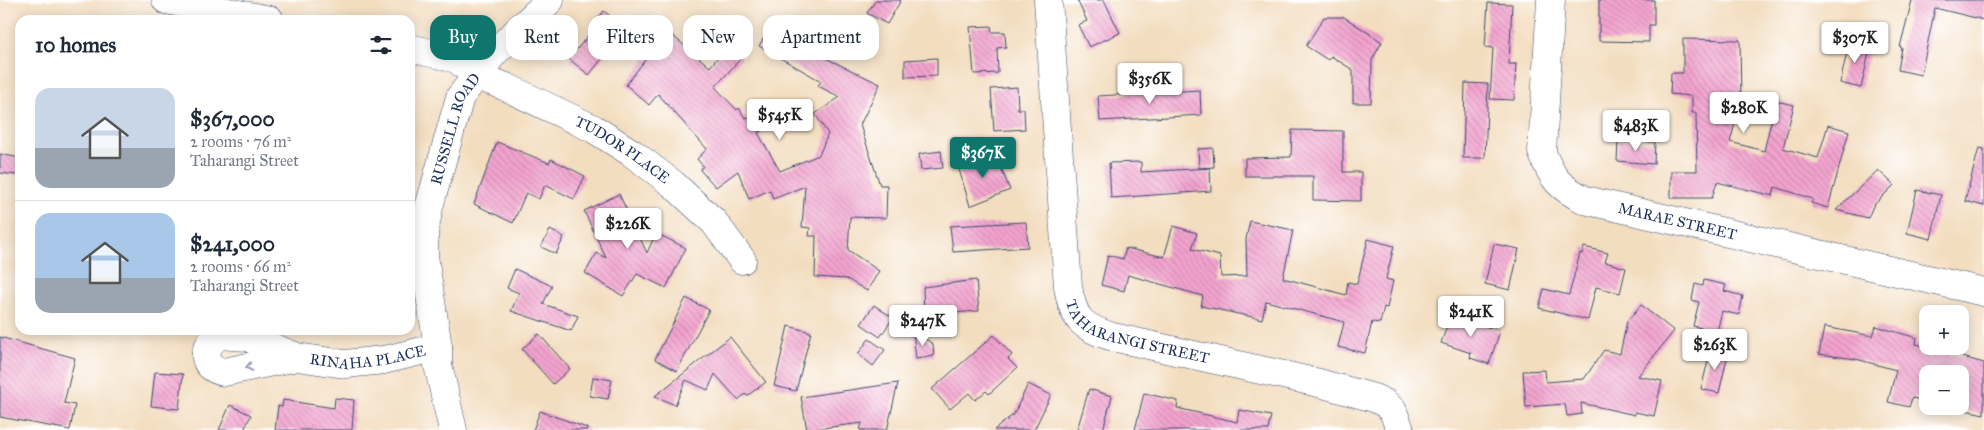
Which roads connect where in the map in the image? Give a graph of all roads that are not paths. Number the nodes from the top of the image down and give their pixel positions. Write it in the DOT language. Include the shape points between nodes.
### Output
graph roads {
  1 [pos="166,0"];
  2 [pos="550,0"];
  3 [pos="1048,0"];
  4 [pos="1550,0"];
  5 [pos="244,15"];
  6 [pos="415,49"];
  7 [pos="475,76"];
  8 [pos="742,260"];
  9 [pos="1984,292"];
  10 [pos="438,347"];
  11 [pos="297,357"];
  12 [pos="453,429"];
  13 [pos="1400,430"];
  1 -- 5 [label="street"];
  2 -- 7 [label="street, RUSSELL ROAD" via="494,52"];
  3 -- 13 [label="street, TAHARANGI STREET" via="1068,286 1071,306 1077,318 1087,328 1113,337 1374,398 1393,411"];
  4 -- 9 [label="street, MARAE STREET" via="1542,152 1550,174 1567,192 1585,200"];
  6 -- 7 [label="street" via="458,59"];
  7 -- 8 [label="street, TUDOR PLACE" via="594,129 632,153 673,184 714,222"];
  7 -- 10 [label="street, RUSSELL ROAD" via="460,97 436,177 424,233 426,279"];
  10 -- 11 [label="street, RINAHA PLACE" via="363,364"];
  10 -- 12 [label="street, RUSSELL ROAD" via="438,365"];
}
